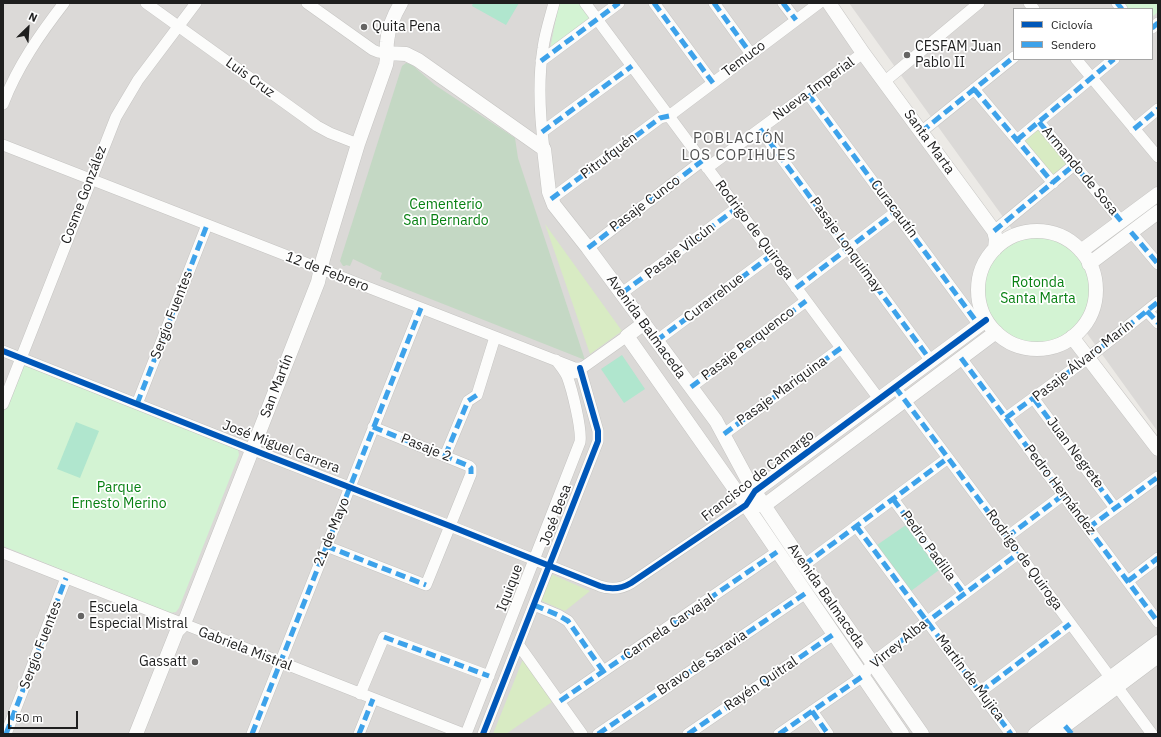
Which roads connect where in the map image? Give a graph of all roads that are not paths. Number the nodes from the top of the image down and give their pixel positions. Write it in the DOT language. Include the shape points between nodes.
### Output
graph roads {
  1 [pos="64,3"];
  2 [pos="146,3"];
  3 [pos="196,3"];
  4 [pos="307,3"];
  5 [pos="400,3"];
  6 [pos="554,3"];
  7 [pos="585,3"];
  8 [pos="619,3"];
  9 [pos="654,3"];
  10 [pos="714,3"];
  11 [pos="783,3"];
  12 [pos="819,3"];
  13 [pos="829,3"];
  14 [pos="979,3"];
  15 [pos="597,19"];
  16 [pos="796,20"];
  17 [pos="178,26"];
  18 [pos="387,53"];
  19 [pos="863,53"];
  20 [pos="751,54"];
  21 [pos="1013,58"];
  22 [pos="1077,60"];
  23 [pos="1113,60"];
  24 [pos="541,61"];
  25 [pos="632,66"];
  26 [pos="1092,78"];
  27 [pos="884,82"];
  28 [pos="713,83"];
  29 [pos="974,89"];
  30 [pos="808,94"];
  31 [pos="3,104"];
  32 [pos="1158,109"];
  33 [pos="669,116"];
  34 [pos="1039,122"];
  35 [pos="760,128"];
  36 [pos="1134,129"];
  37 [pos="542,132"];
  38 [pos="921,132"];
  39 [pos="1017,140"];
  40 [pos="358,144"];
  41 [pos="3,145"];
  42 [pos="544,150"];
  43 [pos="1158,157"];
  44 [pos="705,164"];
  45 [pos="1074,165"];
  46 [pos="90,179"];
  47 [pos="1052,183"];
  48 [pos="1158,194"];
  49 [pos="551,199"];
  50 [pos="737,208"];
  51 [pos="896,212"];
  52 [pos="1158,212"];
  53 [pos="1121,221"];
  54 [pos="207,225"];
  55 [pos="994,231"];
  56 [pos="1131,232"];
  57 [pos="1010,238"];
  58 [pos="588,248"];
  59 [pos="849,248"];
  60 [pos="995,250"];
  61 [pos="1081,251"];
  62 [pos="772,255"];
  63 [pos="1090,264"];
  64 [pos="1158,264"];
  65 [pos="321,269"];
  66 [pos="796,288"];
  67 [pos="622,293"];
  68 [pos="806,301"];
  69 [pos="1158,302"];
  70 [pos="421,308"];
  71 [pos="1147,311"];
  72 [pos="983,323"];
  73 [pos="1158,323"];
  74 [pos="644,324"];
  75 [pos="996,332"];
  76 [pos="627,336"];
  77 [pos="495,337"];
  78 [pos="1072,337"];
  79 [pos="656,341"];
  80 [pos="841,348"];
  81 [pos="3,351"];
  82 [pos="22,358"];
  83 [pos="961,358"];
  84 [pos="1088,358"];
  85 [pos="556,360"];
  86 [pos="931,361"];
  87 [pos="580,368"];
  88 [pos="568,381"];
  89 [pos="691,387"];
  90 [pos="895,387"];
  91 [pos="879,399"];
  92 [pos="1034,399"];
  93 [pos="905,401"];
  94 [pos="3,404"];
  95 [pos="137,404"];
  96 [pos="1006,418"];
  97 [pos="373,427"];
  98 [pos="724,434"];
  99 [pos="1158,449"];
  100 [pos="252,450"];
  101 [pos="445,456"];
  102 [pos="948,458"];
  103 [pos="1158,477"];
  104 [pos="350,487"];
  105 [pos="755,491"];
  106 [pos="1063,495"];
  107 [pos="893,498"];
  108 [pos="746,505"];
  109 [pos="765,505"];
  110 [pos="1115,508"];
  111 [pos="450,526"];
  112 [pos="856,526"];
  113 [pos="1088,528"];
  114 [pos="1007,537"];
  115 [pos="326,546"];
  116 [pos="777,552"];
  117 [pos="3,553"];
  118 [pos="1019,553"];
  119 [pos="1158,558"];
  120 [pos="534,559"];
  121 [pos="804,565"];
  122 [pos="550,566"];
  123 [pos="66,578"];
  124 [pos="1128,581"];
  125 [pos="806,593"];
  126 [pos="964,594"];
  127 [pos="534,605"];
  128 [pos="927,622"];
  129 [pos="1158,622"];
  130 [pos="1070,624"];
  131 [pos="183,625"];
  132 [pos="834,634"];
  133 [pos="1158,642"];
  134 [pos="518,644"];
  135 [pos="1158,656"];
  136 [pos="873,662"];
  137 [pos="280,663"];
  138 [pos="603,671"];
  139 [pos="489,676"];
  140 [pos="863,676"];
  141 [pos="1114,683"];
  142 [pos="980,692"];
  143 [pos="360,694"];
  144 [pos="373,699"];
  145 [pos="560,701"];
  146 [pos="812,711"];
  147 [pos="1064,731"];
  148 [pos="6,734"];
  149 [pos="136,734"];
  150 [pos="252,734"];
  151 [pos="359,734"];
  152 [pos="465,734"];
  153 [pos="483,734"];
  154 [pos="582,734"];
  155 [pos="598,734"];
  156 [pos="688,734"];
  157 [pos="778,734"];
  158 [pos="828,734"];
  159 [pos="902,734"];
  160 [pos="922,734"];
  161 [pos="1012,734"];
  162 [pos="1035,734"];
  163 [pos="1152,734"];
  1 -- 31 [label="street" via="28,54"];
  2 -- 17 [label="street, Luis Cruz"];
  3 -- 17 [label="street, Cosme González"];
  4 -- 18 [label="street" via="373,50"];
  5 -- 18 [label="street, San Martín" via="389,32"];
  6 -- 24 [label="street"];
  7 -- 15 [label="street, Rodrigo de Quiroga"];
  8 -- 15 [label="street"];
  9 -- 28 [label="street"];
  10 -- 20 [label="street"];
  11 -- 16 [label="street"];
  12 -- 16 [label="street, Temuco"];
  13 -- 19 [label="street, Santa Marta"];
  14 -- 27 [label="street"];
  15 -- 24 [label="street"];
  15 -- 25 [label="street, Rodrigo de Quiroga"];
  16 -- 20 [label="street, Temuco"];
  17 -- 40 [label="street, Luis Cruz" via="317,126"];
  17 -- 46 [label="street, Cosme González" via="121,106"];
  18 -- 40 [label="street, San Martín" via="385,67"];
  18 -- 42 [label="street" via="406,54 418,60"];
  19 -- 27 [label="street, Santa Marta"];
  19 -- 30 [label="street, Nueva Imperial"];
  20 -- 28 [label="street, Temuco"];
  21 -- 29 [label="street"];
  22 -- 26 [label="street"];
  23 -- 26 [label="street"];
  24 -- 37 [label="street"];
  25 -- 33 [label="street, Rodrigo de Quiroga"];
  25 -- 37 [label="street"];
  26 -- 34 [label="street"];
  26 -- 36 [label="street"];
  27 -- 38 [label="street, Santa Marta"];
  28 -- 33 [label="street, Temuco"];
  29 -- 38 [label="street"];
  29 -- 39 [label="street"];
  30 -- 35 [label="street, Nueva Imperial"];
  30 -- 51 [label="street, Curacautín"];
  32 -- 36 [label="street"];
  33 -- 44 [label="street, Rodrigo de Quiroga"];
  33 -- 49 [label="street, Pitrufquén" via="660,118"];
  34 -- 39 [label="street"];
  34 -- 45 [label="street, Armando de Sosa"];
  35 -- 44 [label="street, Nueva Imperial"];
  35 -- 59 [label="street, Pasaje Lonquimay"];
  36 -- 43 [label="street"];
  37 -- 42 [label="street"];
  38 -- 55 [label="street, Santa Marta"];
  39 -- 47 [label="street"];
  40 -- 65 [label="street, San Martín"];
  41 -- 46 [label="street, 12 de Febrero"];
  42 -- 49 [label="street, Avenida Balmaceda"];
  44 -- 50 [label="street, Rodrigo de Quiroga"];
  44 -- 58 [label="street, Pasaje Cunco"];
  45 -- 47 [label="street"];
  45 -- 53 [label="street, Armando de Sosa"];
  46 -- 54 [label="street, 12 de Febrero"];
  46 -- 82 [label="street, Cosme González"];
  47 -- 55 [label="street"];
  48 -- 53 [label="street"];
  49 -- 58 [label="street, Avenida Balmaceda"];
  50 -- 62 [label="street, Rodrigo de Quiroga"];
  50 -- 67 [label="street, Pasaje Vilcún"];
  51 -- 59 [label="street"];
  51 -- 72 [label="street, Curacautín"];
  52 -- 56 [label="street"];
  53 -- 61 [label="street"];
  54 -- 65 [label="street, 12 de Febrero"];
  54 -- 95 [label="street, Sergio Fuentes"];
  55 -- 57 [label="street, Santa Marta"];
  55 -- 60 [label="street"];
  56 -- 63 [label="street"];
  56 -- 64 [label="street"];
  57 -- 60 [label="street"];
  57 -- 61 [label="street" via="1026,233 1043,232 1068,240"];
  58 -- 67 [label="street, Avenida Balmaceda"];
  59 -- 66 [label="street"];
  59 -- 86 [label="street, Pasaje Lonquimay"];
  60 -- 72 [label="street" via="983,268 978,289"];
  61 -- 63 [label="street"];
  62 -- 66 [label="street, Rodrigo de Quiroga"];
  62 -- 79 [label="street, Curarrehue"];
  63 -- 78 [label="street" via="1096,283 1094,304 1086,322"];
  65 -- 70 [label="street, 12 de Febrero"];
  65 -- 100 [label="street, San Martín"];
  66 -- 68 [label="street, Rodrigo de Quiroga"];
  67 -- 74 [label="street, Avenida Balmaceda"];
  68 -- 80 [label="street, Rodrigo de Quiroga"];
  68 -- 89 [label="street, Pasaje Perquenco"];
  69 -- 71 [label="street, Pasaje Álvaro Marín"];
  70 -- 77 [label="street, 12 de Febrero"];
  70 -- 97 [label="street, 21 de Mayo"];
  71 -- 73 [label="street"];
  71 -- 84 [label="street, Pasaje Álvaro Marín"];
  72 -- 75 [label="street"];
  72 -- 86 [label="street, Francisco de Camargo"];
  74 -- 76 [label="street"];
  74 -- 79 [label="street, Avenida Balmaceda"];
  75 -- 78 [label="street" via="1019,346 1038,349 1056,346"];
  75 -- 83 [label="street, Francisco de Camargo"];
  76 -- 87 [label="street"];
  76 -- 108 [label="street, Avenida Balmaceda"];
  77 -- 85 [label="street, 12 de Febrero"];
  77 -- 101 [label="street" via="477,395 468,401"];
  78 -- 84 [label="street"];
  79 -- 89 [label="street, Avenida Balmaceda"];
  80 -- 91 [label="street, Rodrigo de Quiroga"];
  80 -- 98 [label="street, Pasaje Mariquina"];
  81 -- 82 [label="street, José Miguel Carrera"];
  82 -- 94 [label="street, Cosme González"];
  82 -- 95 [label="street, José Miguel Carrera"];
  83 -- 93 [label="street, Francisco de Camargo"];
  83 -- 96 [label="street, Pedro Hernández"];
  84 -- 92 [label="street, Pasaje Álvaro Marín"];
  84 -- 99 [label="street"];
  85 -- 87 [label="street, 12 de Febrero"];
  85 -- 88 [label="street, Iquique"];
  86 -- 90 [label="street, Francisco de Camargo"];
  87 -- 88 [label="street"];
  87 -- 122 [label="street, José Besa" via="598,438"];
  88 -- 120 [label="street, Iquique" via="580,428 580,442"];
  89 -- 98 [label="street, Avenida Balmaceda"];
  90 -- 91 [label="street, Francisco de Camargo"];
  90 -- 93 [label="street, Rodrigo de Quiroga"];
  91 -- 105 [label="street, Francisco de Camargo"];
  92 -- 96 [label="street, Pasaje Álvaro Marín"];
  92 -- 110 [label="street, Juan Negrete"];
  93 -- 102 [label="street, Rodrigo de Quiroga"];
  93 -- 109 [label="street, Francisco de Camargo"];
  95 -- 100 [label="street, José Miguel Carrera"];
  96 -- 106 [label="street, Pedro Hernández"];
  97 -- 101 [label="street, Pasaje 2"];
  97 -- 104 [label="street, 21 de Mayo"];
  98 -- 105 [label="street, Avenida Balmaceda"];
  100 -- 104 [label="street, José Miguel Carrera"];
  100 -- 131 [label="street, San Martín"];
  101 -- 111 [label="street, Pasaje 2" via="469,466 472,474"];
  102 -- 107 [label="street"];
  102 -- 114 [label="street, Rodrigo de Quiroga"];
  103 -- 110 [label="street"];
  104 -- 111 [label="street, José Miguel Carrera"];
  104 -- 115 [label="street, 21 de Mayo"];
  105 -- 108 [label="street, Francisco de Camargo"];
  105 -- 109 [label="street, Avenida Balmaceda"];
  106 -- 113 [label="street, Pedro Hernández"];
  106 -- 114 [label="street"];
  107 -- 112 [label="street"];
  107 -- 126 [label="street, Pedro Padilla"];
  108 -- 109 [label="street, Francisco de Camargo"];
  108 -- 116 [label="street, Avenida Balmaceda"];
  108 -- 122 [label="street, Francisco de Camargo" via="622,587 612,589 600,586"];
  109 -- 121 [label="street, Avenida Balmaceda"];
  110 -- 113 [label="street"];
  111 -- 115 [label="street" via="426,585"];
  111 -- 120 [label="street, José Miguel Carrera"];
  112 -- 121 [label="street"];
  112 -- 128 [label="street, Martín de Mujica"];
  113 -- 124 [label="street, Pedro Hernández"];
  114 -- 118 [label="street, Rodrigo de Quiroga"];
  115 -- 137 [label="street, 21 de Mayo"];
  116 -- 125 [label="street, Avenida Balmaceda"];
  116 -- 138 [label="street, Carmela Carvajal"];
  117 -- 123 [label="street, Gabriela Mistral"];
  118 -- 126 [label="street, Virrey Alba"];
  118 -- 130 [label="street, Rodrigo de Quiroga"];
  119 -- 124 [label="street"];
  120 -- 122 [label="street, José Miguel Carrera"];
  120 -- 139 [label="street, Iquique"];
  121 -- 136 [label="street, Avenida Balmaceda"];
  122 -- 127 [label="street, José Besa"];
  123 -- 131 [label="street, Gabriela Mistral"];
  123 -- 148 [label="street, Sergio Fuentes"];
  124 -- 129 [label="street, Pedro Hernández"];
  125 -- 132 [label="street, Avenida Balmaceda"];
  125 -- 155 [label="street, Bravo de Saravia"];
  126 -- 128 [label="street, Virrey Alba"];
  127 -- 134 [label="street, José Besa"];
  127 -- 138 [label="street" via="568,621"];
  128 -- 136 [label="street, Virrey Alba"];
  128 -- 142 [label="street, Martín de Mujica"];
  130 -- 141 [label="street, Rodrigo de Quiroga"];
  130 -- 142 [label="street"];
  131 -- 137 [label="street, Gabriela Mistral"];
  131 -- 149 [label="street, San Martín" via="177,631"];
  132 -- 140 [label="street, Avenida Balmaceda"];
  132 -- 156 [label="street, Rayén Quitral"];
  133 -- 141 [label="street"];
  134 -- 145 [label="street"];
  134 -- 153 [label="street, José Besa"];
  135 -- 141 [label="street"];
  136 -- 140 [label="street, Virrey Alba"];
  136 -- 160 [label="street, Avenida Balmaceda"];
  137 -- 143 [label="street, Gabriela Mistral"];
  137 -- 150 [label="street, 21 de Mayo"];
  138 -- 145 [label="street, Carmela Carvajal"];
  139 -- 143 [label="street" via="384,637"];
  139 -- 152 [label="street, Iquique"];
  140 -- 146 [label="street, Virrey Alba"];
  140 -- 159 [label="street, Avenida Balmaceda"];
  141 -- 147 [label="street"];
  141 -- 162 [label="street"];
  141 -- 163 [label="street, Rodrigo de Quiroga"];
  142 -- 161 [label="street, Martín de Mujica"];
  143 -- 144 [label="street, Gabriela Mistral"];
  144 -- 151 [label="street"];
  144 -- 152 [label="street, Gabriela Mistral"];
  145 -- 154 [label="street"];
  146 -- 157 [label="street, Virrey Alba"];
  146 -- 158 [label="street"];
}
